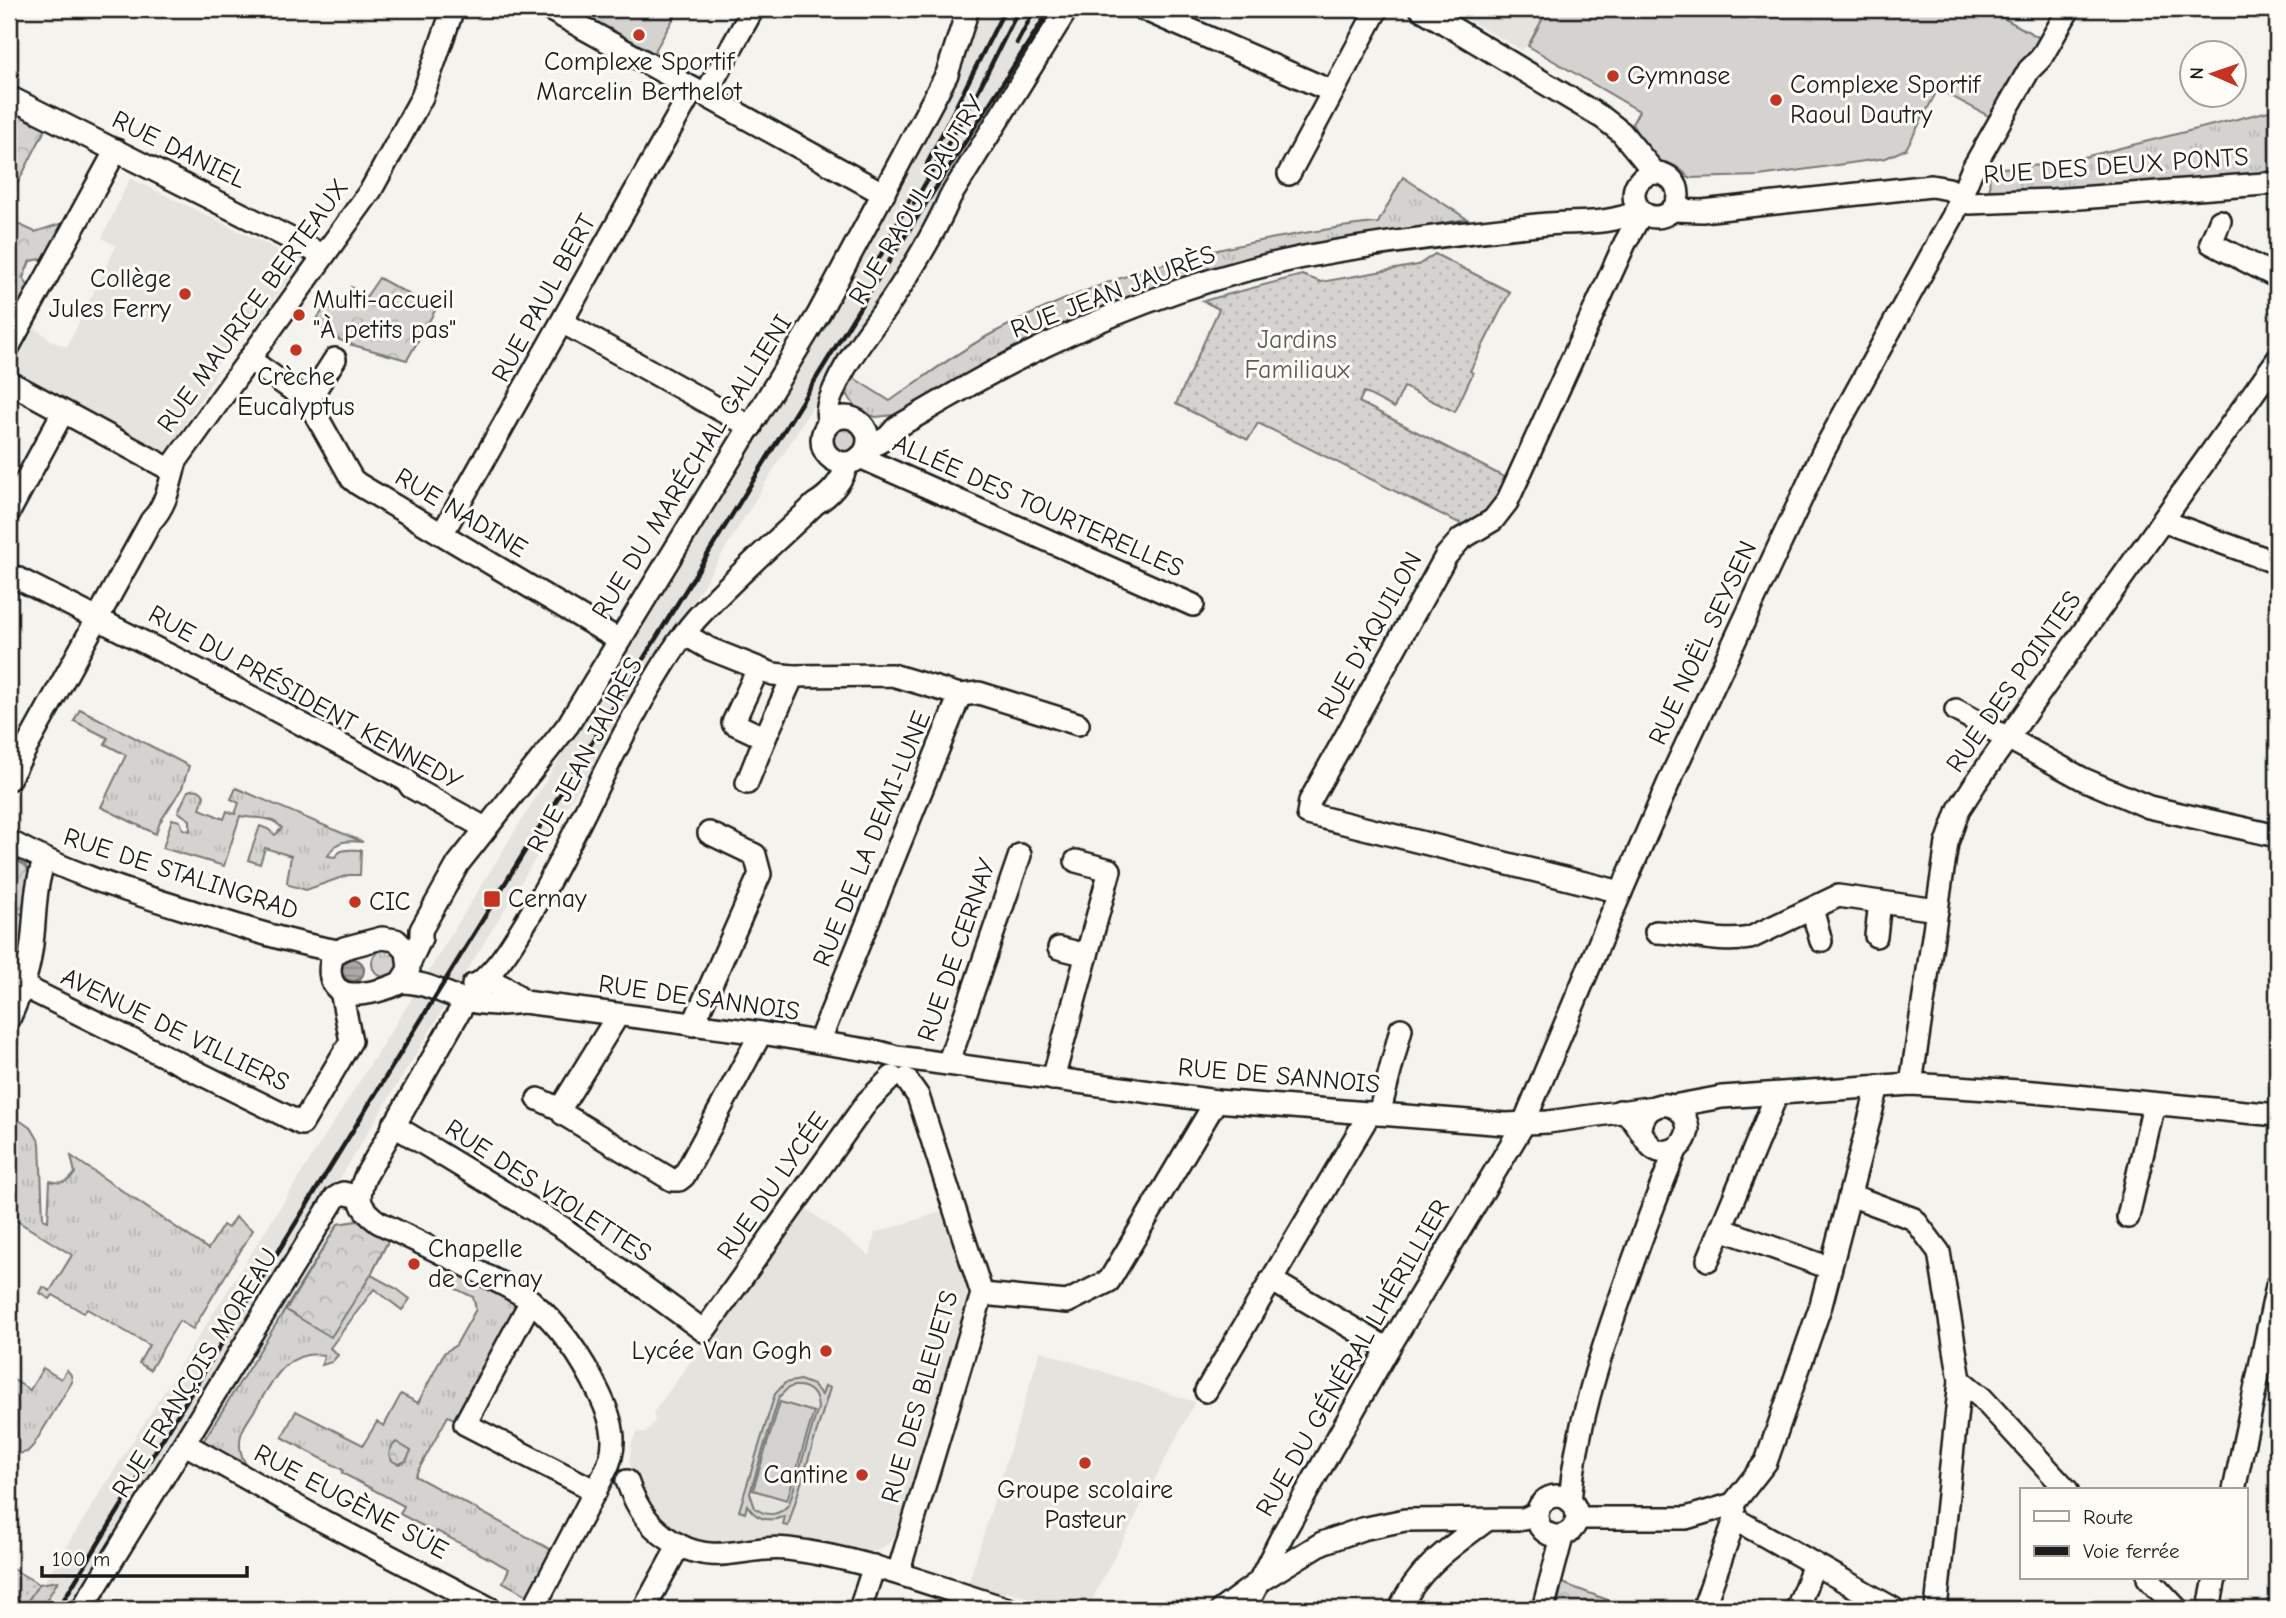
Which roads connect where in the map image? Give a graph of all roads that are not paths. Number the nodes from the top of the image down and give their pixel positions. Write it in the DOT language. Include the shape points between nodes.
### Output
graph roads {
  1 [pos="453,9"];
  2 [pos="549,9"];
  3 [pos="753,9"];
  4 [pos="968,9"];
  5 [pos="1067,9"];
  6 [pos="1143,9"];
  7 [pos="1377,9"];
  8 [pos="1421,9"];
  9 [pos="2069,9"];
  10 [pos="1331,91"];
  11 [pos="699,92"];
  12 [pos="9,97"];
  13 [pos="116,150"];
  14 [pos="1289,174"];
  15 [pos="2277,183"];
  16 [pos="884,194"];
  17 [pos="1642,194"];
  18 [pos="1960,198"];
  19 [pos="1675,202"];
  20 [pos="1572,222"];
  21 [pos="2220,222"];
  22 [pos="1603,223"];
  23 [pos="1625,243"];
  24 [pos="323,255"];
  25 [pos="2277,277"];
  26 [pos="562,322"];
  27 [pos="9,346"];
  28 [pos="249,359"];
  29 [pos="335,359"];
  30 [pos="2275,369"];
  31 [pos="9,382"];
  32 [pos="308,401"];
  33 [pos="63,412"];
  34 [pos="829,424"];
  35 [pos="862,426"];
  36 [pos="751,427"];
  37 [pos="897,427"];
  38 [pos="826,453"];
  39 [pos="858,457"];
  40 [pos="173,471"];
  41 [pos="815,504"];
  42 [pos="9,512"];
  43 [pos="2163,521"];
  44 [pos="442,534"];
  45 [pos="2277,563"];
  46 [pos="9,573"];
  47 [pos="1193,605"];
  48 [pos="98,620"];
  49 [pos="684,634"];
  50 [pos="619,640"];
  51 [pos="758,669"];
  52 [pos="793,676"];
  53 [pos="960,695"];
  54 [pos="1956,710"];
  55 [pos="1078,724"];
  56 [pos="765,738"];
  57 [pos="2007,739"];
  58 [pos="9,779"];
  59 [pos="747,783"];
  60 [pos="485,828"];
  61 [pos="709,833"];
  62 [pos="2277,836"];
  63 [pos="9,841"];
  64 [pos="1020,855"];
  65 [pos="45,859"];
  66 [pos="1076,861"];
  67 [pos="1621,891"];
  68 [pos="1880,902"];
  69 [pos="1812,909"];
  70 [pos="1937,910"];
  71 [pos="1761,913"];
  72 [pos="421,930"];
  73 [pos="1656,932"];
  74 [pos="1875,936"];
  75 [pos="1750,938"];
  76 [pos="392,939"];
  77 [pos="1821,941"];
  78 [pos="1059,948"];
  79 [pos="338,951"];
  80 [pos="1087,955"];
  81 [pos="407,970"];
  82 [pos="23,986"];
  83 [pos="479,992"];
  84 [pos="347,993"];
  85 [pos="618,1015"];
  86 [pos="9,1019"];
  87 [pos="693,1025"];
  88 [pos="1401,1029"];
  89 [pos="761,1033"];
  90 [pos="819,1042"];
  91 [pos="941,1063"];
  92 [pos="900,1069"];
  93 [pos="1053,1079"];
  94 [pos="1912,1084"];
  95 [pos="1878,1086"];
  96 [pos="1777,1094"];
  97 [pos="1750,1095"];
  98 [pos="538,1100"];
  99 [pos="1216,1101"];
  100 [pos="2154,1104"];
  101 [pos="1664,1106"];
  102 [pos="559,1109"];
  103 [pos="1620,1111"];
  104 [pos="1375,1114"];
  105 [pos="2277,1115"];
  106 [pos="393,1125"];
  107 [pos="1523,1125"];
  108 [pos="1641,1129"];
  109 [pos="1688,1130"];
  110 [pos="1652,1148"];
  111 [pos="1677,1148"];
  112 [pos="1850,1195"];
  113 [pos="360,1196"];
  114 [pos="1655,1197"];
  115 [pos="2128,1217"];
  116 [pos="1721,1229"];
  117 [pos="1707,1260"];
  118 [pos="1830,1268"];
  119 [pos="1271,1280"];
  120 [pos="982,1294"];
  121 [pos="2276,1300"];
  122 [pos="531,1301"];
  123 [pos="704,1331"];
  124 [pos="1388,1349"];
  125 [pos="1960,1380"];
  126 [pos="1206,1391"];
  127 [pos="622,1438"];
  128 [pos="184,1444"];
  129 [pos="610,1481"];
  130 [pos="2065,1488"];
  131 [pos="2234,1488"];
  132 [pos="1567,1505"];
  133 [pos="1734,1512"];
  134 [pos="1487,1520"];
  135 [pos="1541,1525"];
  136 [pos="679,1545"];
  137 [pos="1814,1564"];
  138 [pos="874,1566"];
  139 [pos="898,1573"];
  140 [pos="2150,1580"];
  141 [pos="2215,1580"];
  142 [pos="1260,1581"];
  143 [pos="1545,1602"];
  144 [pos="85,1605"];
  145 [pos="983,1605"];
  146 [pos="491,1609"];
  147 [pos="533,1609"];
  148 [pos="644,1609"];
  149 [pos="860,1609"];
  150 [pos="1008,1609"];
  151 [pos="1222,1609"];
  152 [pos="1245,1609"];
  153 [pos="1400,1609"];
  154 [pos="1703,1609"];
  155 [pos="1797,1609"];
  156 [pos="1894,1609"];
  157 [pos="1936,1609"];
  158 [pos="2177,1609"];
  159 [pos="2209,1609"];
  1 -- 24 [label="street, RUE MAURICE BERTEAUX" via="405,133 371,190"];
  2 -- 11 [label="street"];
  3 -- 11 [label="street, RUE PAUL BERT"];
  4 -- 16 [label="street, RUE DU MARÉCHAL GALLIENI" via="947,74"];
  5 -- 34 [label="street, RUE RAOUL DAUTRY" via="950,197 899,289 849,363 828,404"];
  6 -- 10 [label="street"];
  7 -- 10 [label="street"];
  8 -- 17 [label="street" via="1621,132"];
  9 -- 18 [label="street, RUE NOËL SEYSEN" via="2029,70"];
  10 -- 14 [label="street"];
  11 -- 16 [label="street"];
  11 -- 26 [label="street, RUE PAUL BERT"];
  12 -- 13 [label="street, RUE DANIEL"];
  13 -- 24 [label="street, RUE DANIEL"];
  13 -- 27 [label="street"];
  15 -- 18 [label="street, RUE DES DEUX PONTS" via="2038,201 1969,203"];
  16 -- 36 [label="street, RUE DU MARÉCHAL GALLIENI"];
  17 -- 19 [label="street" via="1658,217"];
  17 -- 19 [label="street" via="1661,174 1673,181"];
  17 -- 20 [label="street, RUE JEAN JAURÈS"];
  17 -- 22 [label="street, RUE JEAN JAURÈS" via="1620,220"];
  17 -- 23 [label="street, RUE D'AQUILON"];
  18 -- 19 [label="street" via="1949,189 1931,186 1693,211"];
  18 -- 67 [label="street, RUE NOËL SEYSEN" via="1823,452"];
  20 -- 22 [label="street, RUE JEAN JAURÈS"];
  20 -- 37 [label="street, RUE JEAN JAURÈS" via="1336,251 1214,280 1051,343"];
  21 -- 25 [label="street" via="2211,243"];
  22 -- 23 [label="street"];
  23 -- 67 [label="street, RUE D'AQUILON" via="1507,502 1493,520 1461,539 1446,556 1310,801 1308,814"];
  24 -- 28 [label="street, RUE MAURICE BERTEAUX"];
  26 -- 36 [label="street"];
  26 -- 44 [label="street, RUE PAUL BERT"];
  28 -- 32 [label="street, RUE NADINE"];
  28 -- 40 [label="street, RUE MAURICE BERTEAUX"];
  29 -- 32 [label="street"];
  30 -- 43 [label="street, RUE DES POINTES"];
  31 -- 33 [label="street"];
  32 -- 44 [label="street, RUE NADINE" via="352,478"];
  33 -- 40 [label="street"];
  33 -- 42 [label="street"];
  34 -- 35 [label="street" via="842,417"];
  34 -- 38 [label="street" via="822,438"];
  35 -- 37 [label="street"];
  35 -- 39 [label="street" via="867,437"];
  36 -- 50 [label="street, RUE DU MARÉCHAL GALLIENI"];
  37 -- 39 [label="street, RUE JEAN JAURÈS"];
  38 -- 39 [label="street" via="835,461"];
  38 -- 41 [label="street"];
  39 -- 41 [label="street, RUE JEAN JAURÈS" via="827,498"];
  39 -- 47 [label="street, ALLÉE DES TOURTERELLES"];
  40 -- 48 [label="street, RUE MAURICE BERTEAUX" via="158,514"];
  41 -- 49 [label="street, RUE JEAN JAURÈS"];
  43 -- 45 [label="street"];
  43 -- 57 [label="street, RUE DES POINTES"];
  44 -- 50 [label="street, RUE NADINE"];
  46 -- 48 [label="street, RUE DU PRÉSIDENT KENNEDY"];
  48 -- 58 [label="street, RUE MAURICE BERTEAUX"];
  48 -- 60 [label="street, RUE DU PRÉSIDENT KENNEDY" via="406,780"];
  49 -- 51 [label="street"];
  49 -- 83 [label="street, RUE JEAN JAURÈS" via="610,757 563,856"];
  50 -- 60 [label="street, RUE DU MARÉCHAL GALLIENI" via="568,725"];
  51 -- 52 [label="street"];
  51 -- 56 [label="street" via="733,723"];
  52 -- 53 [label="street" via="892,675"];
  52 -- 56 [label="street"];
  53 -- 55 [label="street" via="979,693"];
  53 -- 90 [label="street, RUE DE LA DEMI-LUNE"];
  54 -- 57 [label="street"];
  56 -- 59 [label="street"];
  57 -- 62 [label="street" via="2149,807"];
  57 -- 70 [label="street, RUE DES POINTES" via="1959,809 1947,843"];
  60 -- 72 [label="street, RUE DU MARÉCHAL GALLIENI" via="458,864"];
  61 -- 87 [label="street" via="754,855 760,874"];
  63 -- 65 [label="street, RUE DE STALINGRAD"];
  64 -- 91 [label="street, RUE DE CERNAY"];
  65 -- 79 [label="street, RUE DE STALINGRAD" via="155,900"];
  65 -- 82 [label="street" via="38,878"];
  66 -- 80 [label="street" via="1110,870"];
  67 -- 107 [label="street, RUE NOËL SEYSEN"];
  68 -- 69 [label="street" via="1838,896"];
  68 -- 70 [label="street"];
  68 -- 74 [label="street"];
  69 -- 75 [label="street"];
  69 -- 77 [label="street"];
  70 -- 94 [label="street, RUE DES POINTES"];
  71 -- 75 [label="street"];
  72 -- 76 [label="street"];
  72 -- 81 [label="street, RUE DU MARÉCHAL GALLIENI"];
  73 -- 75 [label="street" via="1734,942"];
  76 -- 79 [label="street"];
  76 -- 81 [label="street" via="404,945"];
  78 -- 80 [label="street"];
  79 -- 84 [label="street" via="329,972 332,981"];
  80 -- 93 [label="street"];
  81 -- 83 [label="street, RUE DE SANNOIS" via="413,982"];
  81 -- 84 [label="street"];
  82 -- 84 [label="street, AVENUE DE VILLIERS" via="302,1124 351,1041 348,1016 343,1011"];
  82 -- 86 [label="street"];
  83 -- 85 [label="street, RUE DE SANNOIS" via="503,985 524,1002"];
  83 -- 106 [label="street, RUE JEAN JAURÈS"];
  85 -- 87 [label="street, RUE DE SANNOIS"];
  85 -- 102 [label="street"];
  87 -- 89 [label="street, RUE DE SANNOIS"];
  88 -- 104 [label="street"];
  89 -- 90 [label="street, RUE DE SANNOIS"];
  89 -- 102 [label="street" via="679,1180 672,1180"];
  90 -- 92 [label="street, RUE DE SANNOIS" via="866,1051"];
  91 -- 92 [label="street, RUE DE SANNOIS"];
  91 -- 93 [label="street, RUE DE SANNOIS"];
  92 -- 120 [label="street, RUE DES BLEUETS" via="918,1096"];
  92 -- 123 [label="street, RUE DU LYCÉE" via="867,1102"];
  93 -- 99 [label="street, RUE DE SANNOIS"];
  94 -- 95 [label="street, RUE DE SANNOIS"];
  94 -- 100 [label="street, RUE DE SANNOIS"];
  95 -- 96 [label="street, RUE DE SANNOIS"];
  95 -- 112 [label="street"];
  96 -- 97 [label="street, RUE DE SANNOIS"];
  96 -- 116 [label="street"];
  97 -- 101 [label="street, RUE DE SANNOIS"];
  97 -- 109 [label="street, RUE DE SANNOIS" via="1712,1109"];
  98 -- 102 [label="street"];
  99 -- 104 [label="street, RUE DE SANNOIS"];
  99 -- 120 [label="street" via="1109,1281 1067,1302"];
  100 -- 105 [label="street, RUE DE SANNOIS"];
  100 -- 115 [label="street"];
  101 -- 103 [label="street, RUE DE SANNOIS"];
  101 -- 108 [label="street" via="1646,1114"];
  101 -- 109 [label="street" via="1686,1118"];
  103 -- 107 [label="street, RUE DE SANNOIS"];
  103 -- 108 [label="street" via="1632,1116"];
  104 -- 107 [label="street, RUE DE SANNOIS"];
  104 -- 119 [label="street"];
  106 -- 113 [label="street, RUE JEAN JAURÈS"];
  106 -- 123 [label="street, RUE DES VIOLETTES" via="563,1227"];
  107 -- 124 [label="street, RUE DU GÉNÉRAL LHÉRILLIER"];
  108 -- 110 [label="street"];
  109 -- 111 [label="street"];
  110 -- 111 [label="street" via="1662,1152"];
  110 -- 114 [label="street" via="1657,1168"];
  111 -- 114 [label="street"];
  112 -- 118 [label="street"];
  112 -- 125 [label="street" via="1914,1219 1939,1252"];
  113 -- 122 [label="street" via="364,1211 378,1222"];
  113 -- 128 [label="street, RUE FRANÇOIS MOREAU" via="343,1193 335,1198"];
  114 -- 132 [label="street" via="1599,1358 1574,1456"];
  116 -- 117 [label="street"];
  116 -- 118 [label="street"];
  118 -- 133 [label="street" via="1766,1462"];
  119 -- 124 [label="street"];
  119 -- 126 [label="street"];
  120 -- 139 [label="street, RUE DES BLEUETS"];
  121 -- 131 [label="street"];
  122 -- 129 [label="street" via="579,1357 606,1406 614,1435"];
  122 -- 129 [label="street" via="465,1424"];
  124 -- 142 [label="street, RUE DU GÉNÉRAL LHÉRILLIER"];
  125 -- 130 [label="street"];
  125 -- 157 [label="street"];
  127 -- 129 [label="street"];
  128 -- 144 [label="street, RUE FRANÇOIS MOREAU"];
  128 -- 146 [label="street, RUE EUGÈNE SÜE"];
  129 -- 136 [label="street" via="655,1528"];
  129 -- 147 [label="street"];
  132 -- 133 [label="street" via="1685,1518"];
  132 -- 135 [label="street" via="1542,1502"];
  132 -- 135 [label="street" via="1573,1530"];
  133 -- 137 [label="street"];
  133 -- 154 [label="street"];
  134 -- 135 [label="street"];
  134 -- 142 [label="street" via="1405,1520 1362,1529 1322,1543"];
  134 -- 153 [label="street" via="1438,1555"];
  135 -- 143 [label="street"];
  136 -- 138 [label="street" via="717,1555 789,1549"];
  136 -- 148 [label="street"];
  137 -- 155 [label="street"];
  137 -- 156 [label="street"];
  138 -- 139 [label="street"];
  138 -- 149 [label="street"];
  139 -- 145 [label="street"];
  140 -- 158 [label="street"];
  141 -- 159 [label="street"];
  142 -- 151 [label="street, RUE DU GÉNÉRAL LHÉRILLIER"];
  142 -- 152 [label="street"];
  145 -- 150 [label="street"];
}
